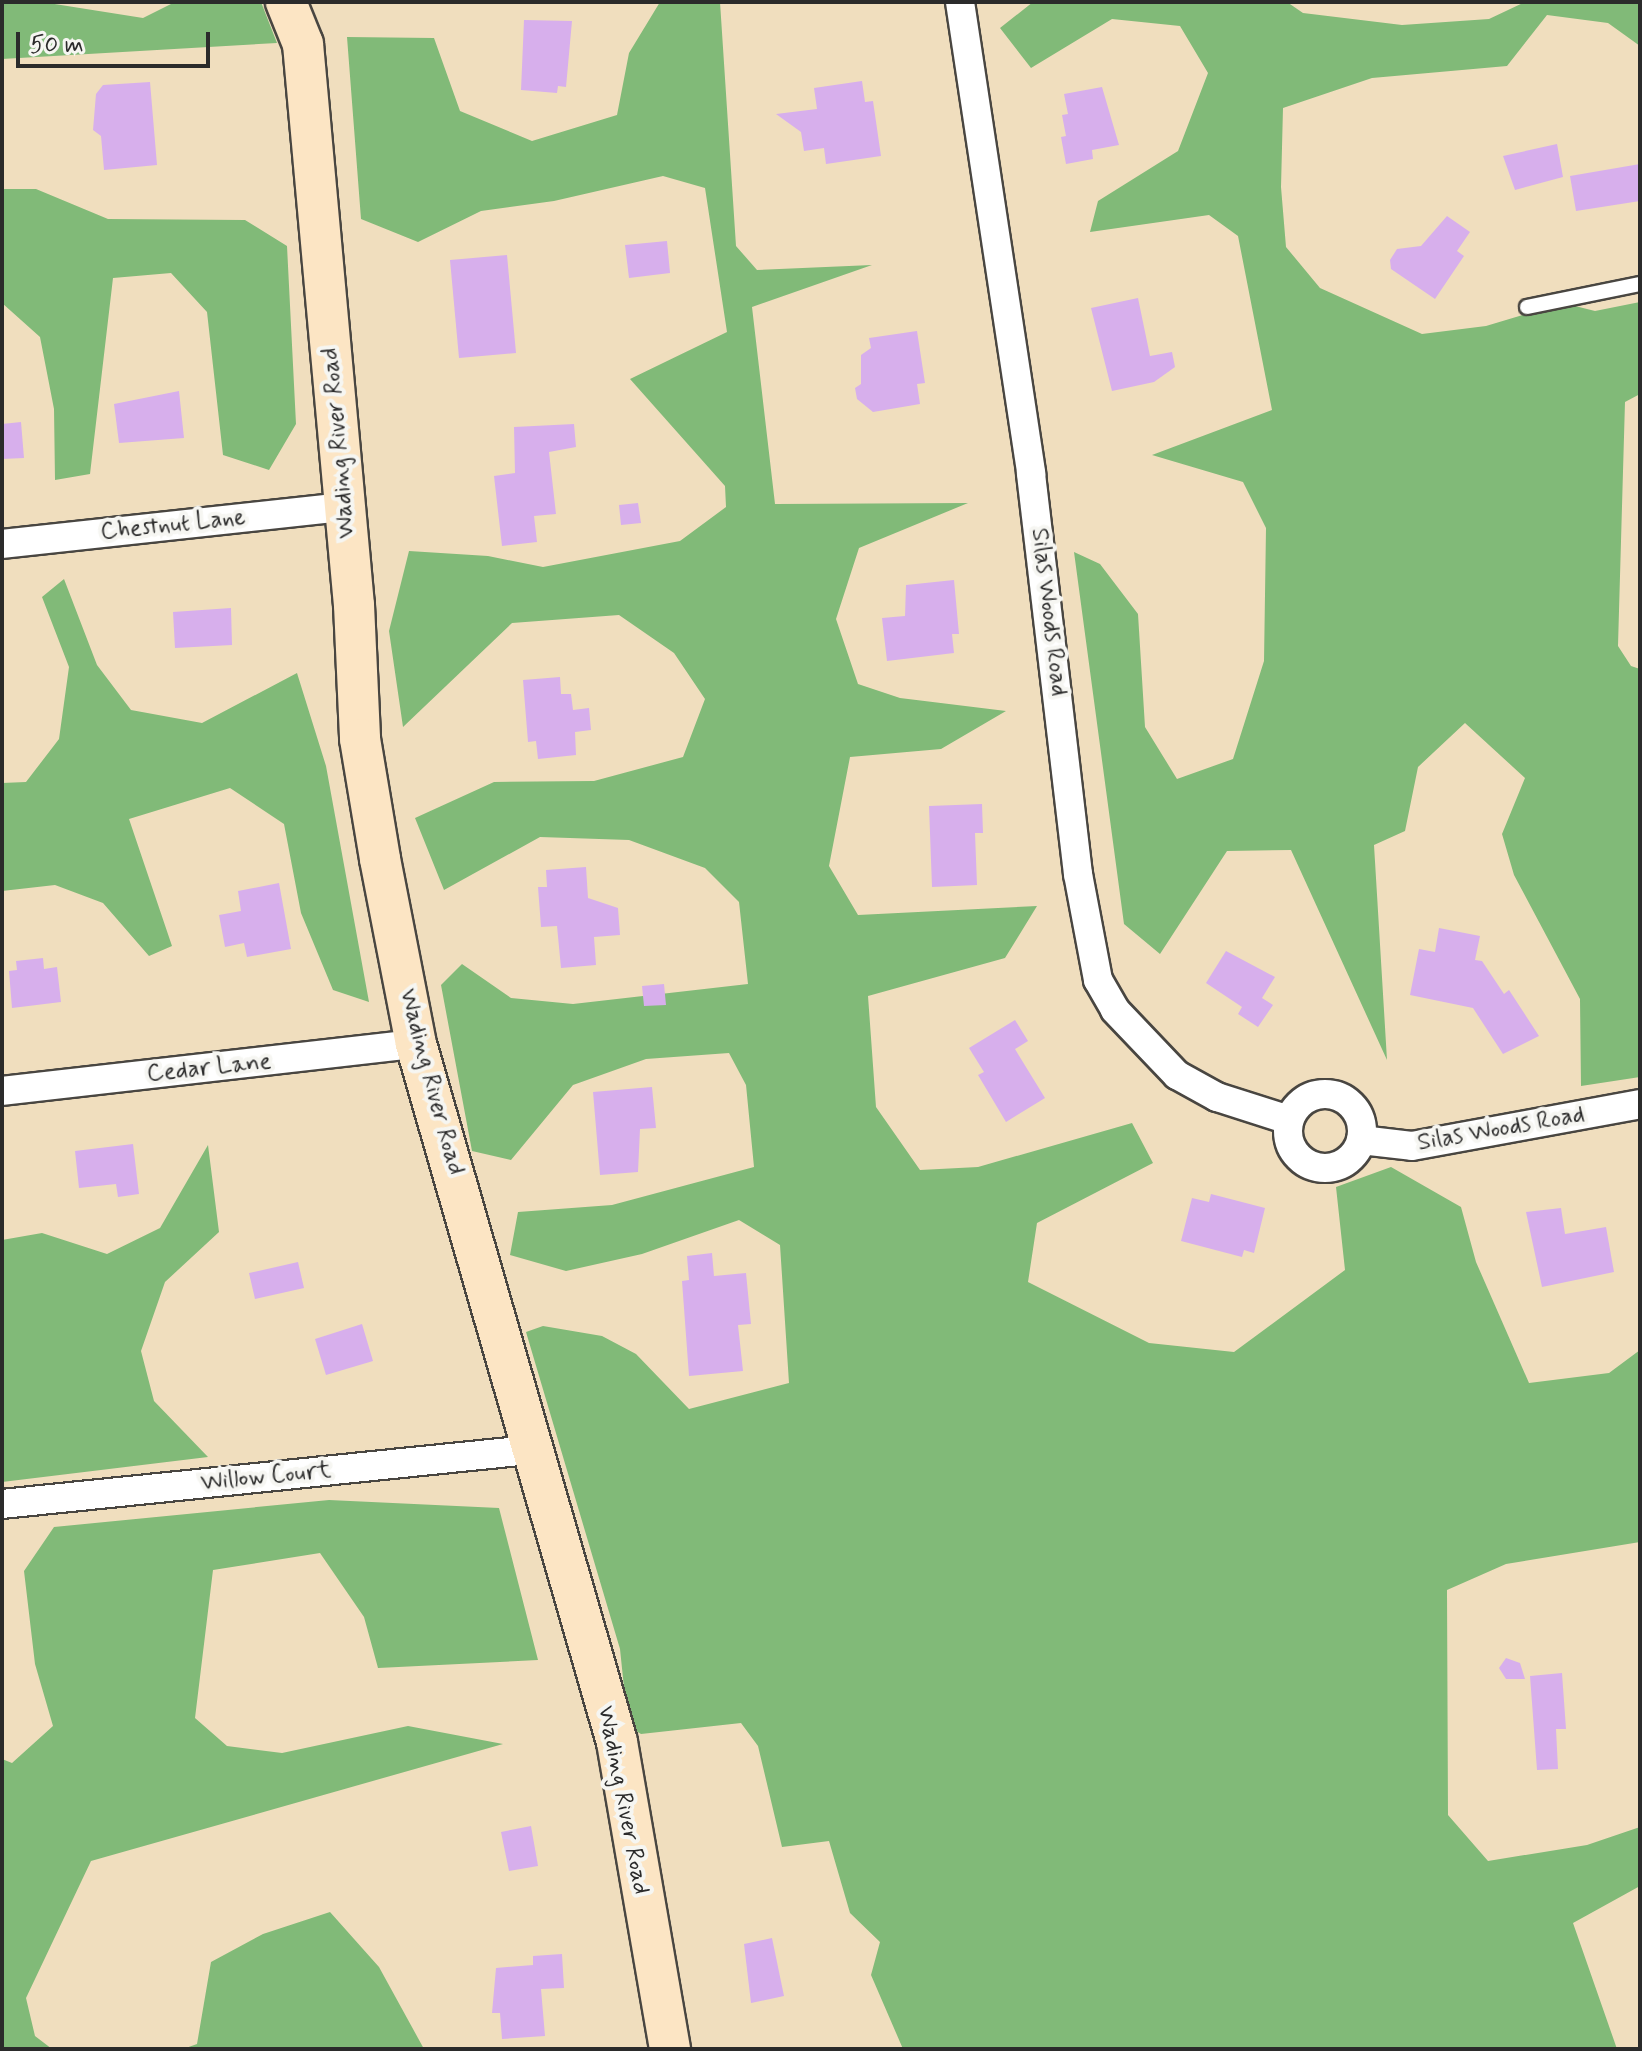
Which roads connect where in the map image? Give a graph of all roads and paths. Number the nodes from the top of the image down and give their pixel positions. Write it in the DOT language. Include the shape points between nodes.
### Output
graph roads {
  1 [pos="286,2"];
  2 [pos="960,2"];
  3 [pos="1640,284"];
  4 [pos="1527,307"];
  5 [pos="344,507"];
  6 [pos="2,544"];
  7 [pos="416,1044"];
  8 [pos="2,1091"];
  9 [pos="1640,1104"];
  10 [pos="1289,1120"];
  11 [pos="1361,1140"];
  12 [pos="529,1450"];
  13 [pos="2,1504"];
  14 [pos="670,2049"];
  1 -- 5 [label="main road, Wading River Road" via="303,44"];
  2 -- 10 [label="street, Silas Woods Road" via="1031,474 1078,874 1098,980 1124,1020 1177,1075 1242,1107"];
  3 -- 4 [label="lane"];
  5 -- 6 [label="street, Chestnut Lane"];
  5 -- 7 [label="main road, Wading River Road" via="360,739"];
  7 -- 8 [label="street, Cedar Lane"];
  7 -- 12 [label="main road, Wading River Road" via="447,1140"];
  9 -- 11 [label="street, Silas Woods Road" via="1412,1146"];
  10 -- 11 [label="street" via="1303,1101 1338,1096 1357,1111"];
  10 -- 11 [label="street" via="1290,1145 1306,1164 1317,1168 1342,1165"];
  12 -- 13 [label="street, Willow Court"];
  12 -- 14 [label="main road, Wading River Road" via="617,1742"];
}
